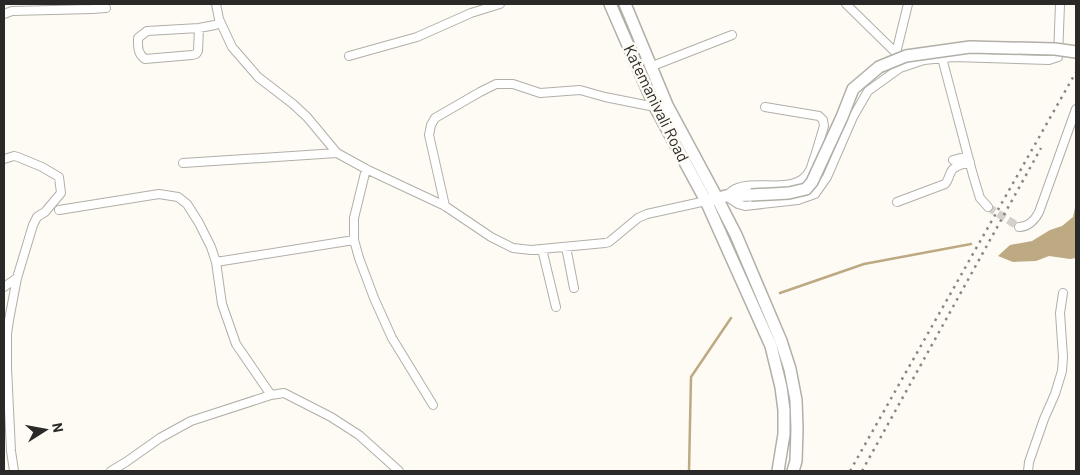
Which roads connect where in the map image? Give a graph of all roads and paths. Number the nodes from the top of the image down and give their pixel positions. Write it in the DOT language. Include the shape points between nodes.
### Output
graph roads {
  1 [pos="216,4"];
  2 [pos="500,4"];
  3 [pos="610,4"];
  4 [pos="625,4"];
  5 [pos="846,4"];
  6 [pos="908,4"];
  7 [pos="1060,4"];
  8 [pos="106,8"];
  9 [pos="4,14"];
  10 [pos="221,23"];
  11 [pos="199,28"];
  12 [pos="732,35"];
  13 [pos="1076,52"];
  14 [pos="896,53"];
  15 [pos="349,56"];
  16 [pos="942,58"];
  17 [pos="650,67"];
  18 [pos="900,68"];
  19 [pos="655,107"];
  20 [pos="765,107"];
  21 [pos="1076,109"];
  22 [pos="337,153"];
  23 [pos="4,159"];
  24 [pos="969,159"];
  25 [pos="953,160"];
  26 [pos="183,164"];
  27 [pos="366,169"];
  28 [pos="716,198"];
  29 [pos="897,202"];
  30 [pos="445,206"];
  31 [pos="988,207"];
  32 [pos="59,210"];
  33 [pos="1018,227"];
  34 [pos="354,240"];
  35 [pos="566,247"];
  36 [pos="542,249"];
  37 [pos="216,262"];
  38 [pos="17,278"];
  39 [pos="757,284"];
  40 [pos="4,287"];
  41 [pos="574,288"];
  42 [pos="746,290"];
  43 [pos="1063,293"];
  44 [pos="556,307"];
  45 [pos="272,394"];
  46 [pos="433,405"];
  47 [pos="14,471"];
  48 [pos="111,471"];
  49 [pos="399,471"];
  50 [pos="778,471"];
  51 [pos="793,471"];
  52 [pos="1028,471"];
  1 -- 10 [label="street"];
  2 -- 15 [label="street" via="417,37"];
  3 -- 19 [label="main road, Katemanivali Road"];
  4 -- 17 [label="main road, Katemanivali Road"];
  5 -- 14 [label="street"];
  6 -- 14 [label="street"];
  7 -- 16 [label="street" via="1058,57 1049,60"];
  8 -- 9 [label="street" via="12,11"];
  10 -- 11 [label="street"];
  10 -- 22 [label="street" via="232,47 258,77 307,117"];
  11 -- 11 [label="street" via="147,31 138,38 138,49 145,59 196,54"];
  12 -- 17 [label="street"];
  13 -- 28 [label="main road, bridge" via="970,47 906,56 879,67 853,89 806,189"];
  14 -- 18 [label="street"];
  16 -- 18 [label="street"];
  16 -- 24 [label="street"];
  17 -- 28 [label="main road, Katemanivali Road"];
  18 -- 28 [label="street" via="868,91 827,177 815,194 798,200 745,206"];
  19 -- 28 [label="main road, Katemanivali Road"];
  19 -- 30 [label="street" via="580,90 540,93 513,84 496,84 435,118 430,125 429,135"];
  20 -- 28 [label="street" via="820,116 823,120 810,171 798,182 788,185 748,186"];
  21 -- 33 [label="street" via="1040,212 1027,225"];
  22 -- 26 [label="street"];
  22 -- 27 [label="street"];
  23 -- 38 [label="street" via="18,156 42,167 58,177 61,193 37,217"];
  24 -- 25 [label="street"];
  24 -- 29 [label="street" via="951,170 945,184"];
  24 -- 31 [label="street" via="980,198"];
  27 -- 30 [label="street"];
  27 -- 34 [label="street" via="354,218"];
  28 -- 35 [label="street" via="647,214 609,242"];
  28 -- 39 [label="main road"];
  28 -- 42 [label="main road"];
  30 -- 36 [label="street" via="513,248"];
  32 -- 37 [label="street" via="147,195 178,197 187,204 199,223"];
  34 -- 37 [label="street"];
  34 -- 46 [label="street" via="392,338"];
  35 -- 36 [label="street"];
  35 -- 41 [label="street"];
  36 -- 44 [label="street"];
  37 -- 45 [label="street" via="222,304 236,344"];
  38 -- 40 [label="street"];
  38 -- 47 [label="street" via="7,351"];
  39 -- 42 [label="main road"];
  39 -- 51 [label="main road" via="781,341 796,400 796,461"];
  42 -- 50 [label="main road" via="771,346 781,387 784,434"];
  43 -- 52 [label="street" via="1060,313 1062,371"];
  45 -- 48 [label="street" via="191,421"];
  45 -- 49 [label="street" via="284,393 332,417 359,435"];
}
